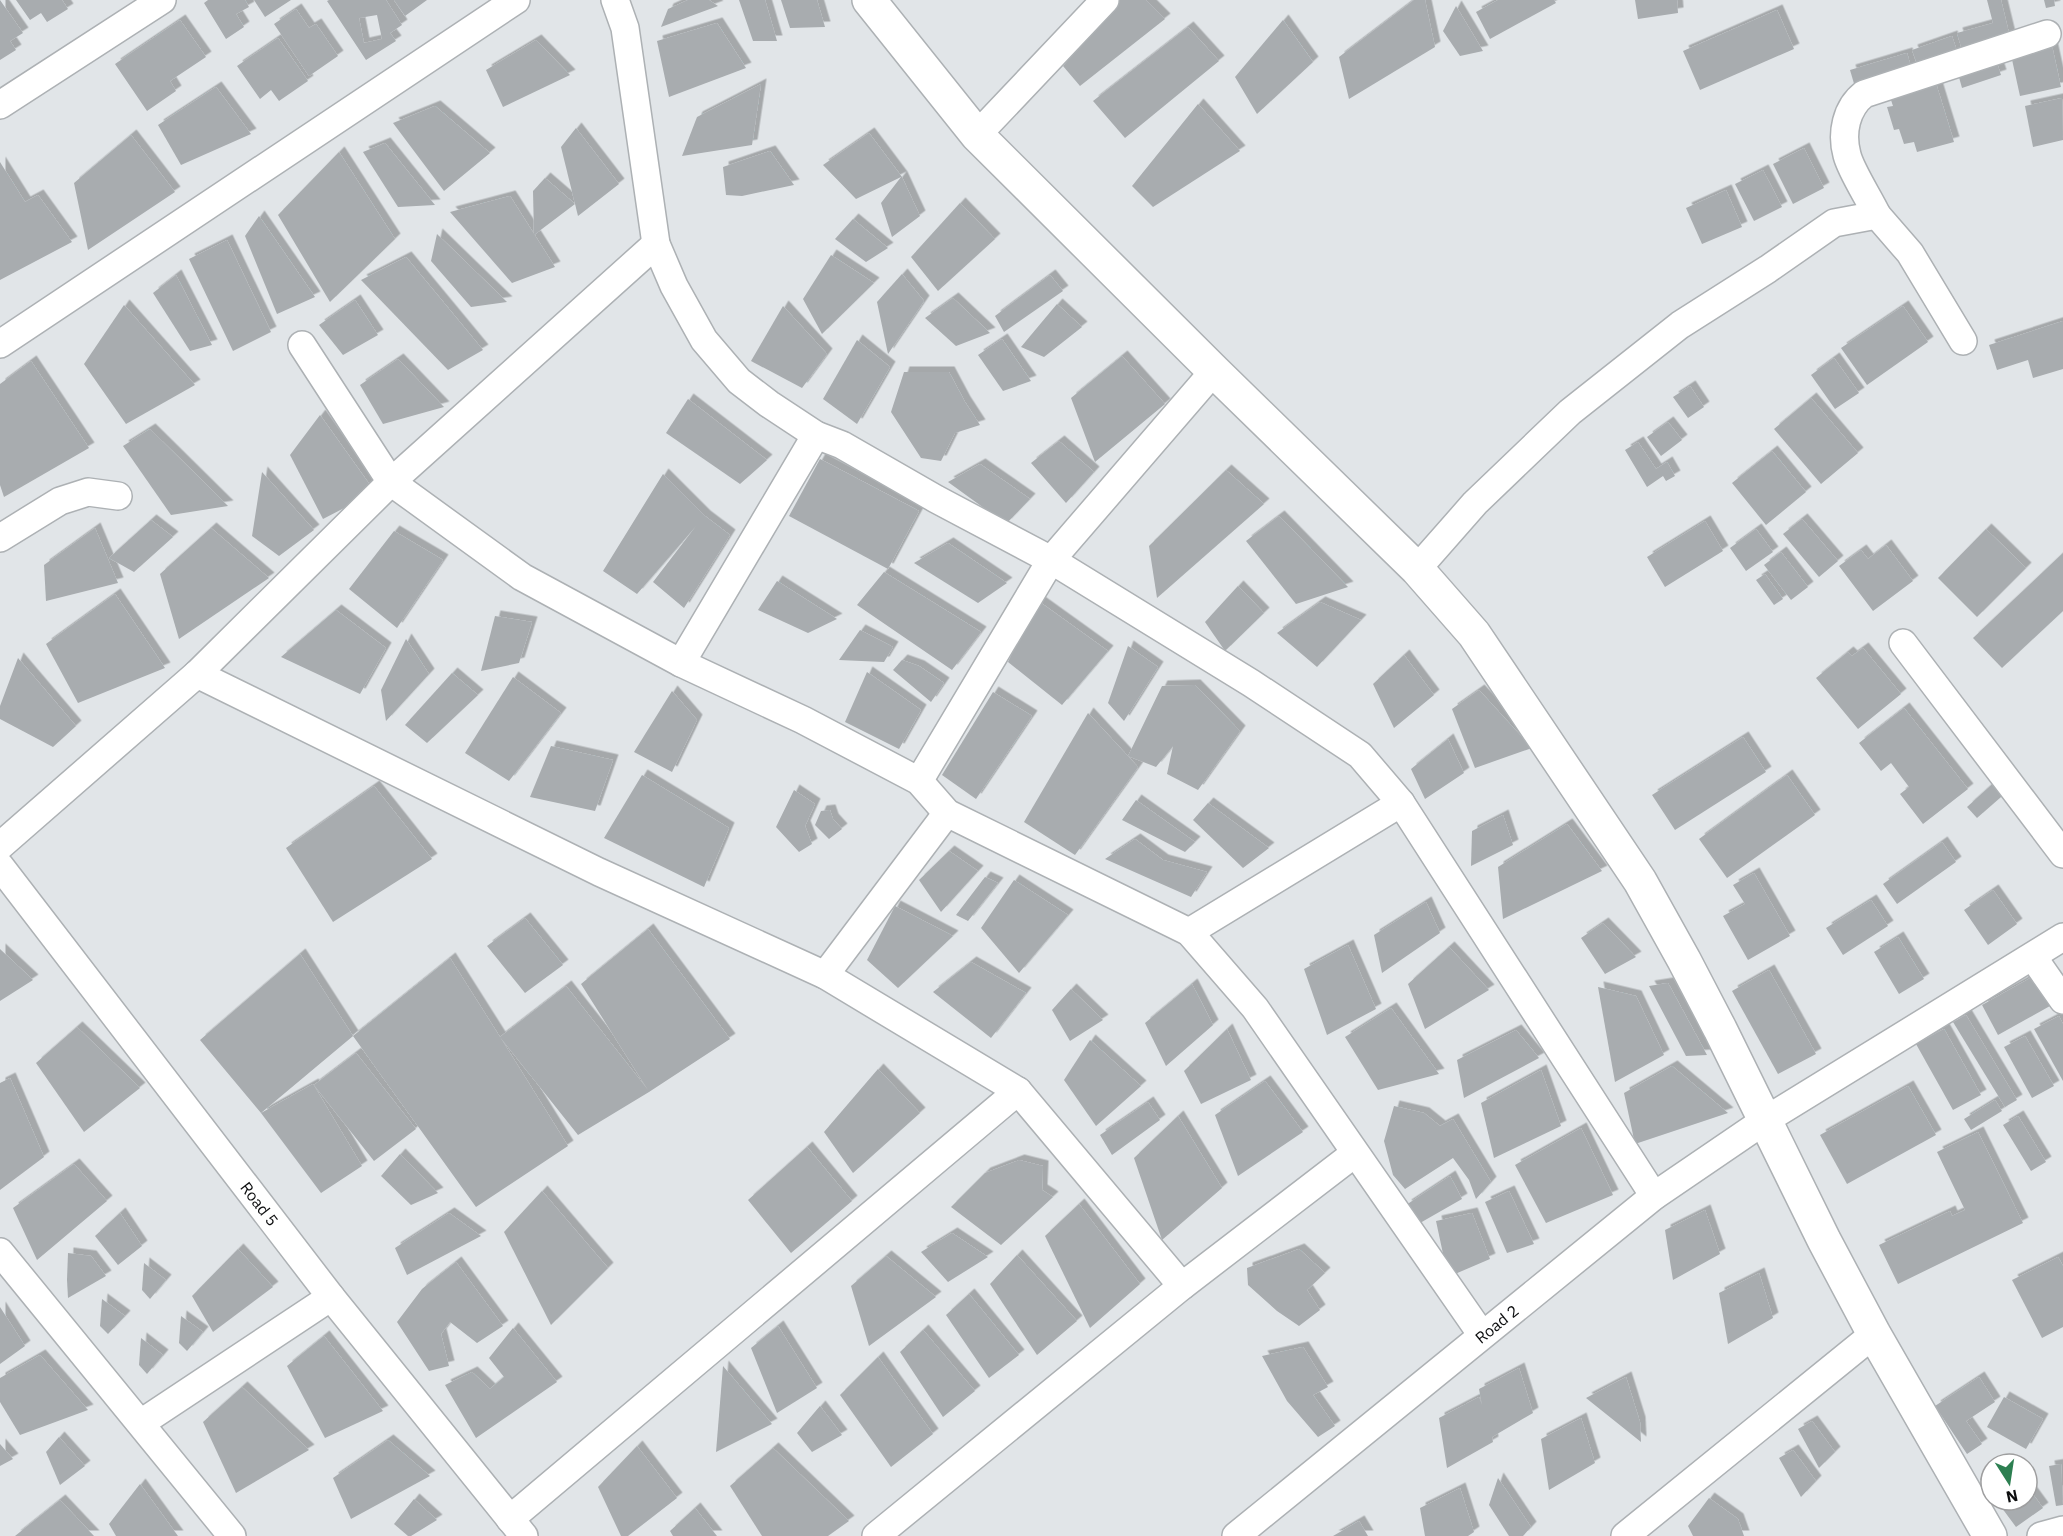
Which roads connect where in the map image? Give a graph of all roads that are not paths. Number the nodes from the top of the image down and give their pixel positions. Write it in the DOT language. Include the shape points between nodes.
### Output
graph roads {
  1 [pos="162,0"];
  2 [pos="516,0"];
  3 [pos="615,0"];
  4 [pos="869,0"];
  5 [pos="1105,0"];
  6 [pos="2047,34"];
  7 [pos="0,105"];
  8 [pos="977,135"];
  9 [pos="1877,215"];
  10 [pos="656,244"];
  11 [pos="1963,341"];
  12 [pos="0,344"];
  13 [pos="302,345"];
  14 [pos="1214,370"];
  15 [pos="816,435"];
  16 [pos="391,482"];
  17 [pos="118,496"];
  18 [pos="0,538"];
  19 [pos="1052,560"];
  20 [pos="1417,569"];
  21 [pos="1903,642"];
  22 [pos="681,663"];
  23 [pos="197,674"];
  24 [pos="919,781"];
  25 [pos="1401,803"];
  26 [pos="947,813"];
  27 [pos="0,846"];
  28 [pos="2063,854"];
  29 [pos="0,866"];
  30 [pos="1189,932"];
  31 [pos="2063,937"];
  32 [pos="2032,957"];
  33 [pos="825,975"];
  34 [pos="2063,1000"];
  35 [pos="1018,1091"];
  36 [pos="1764,1121"];
  37 [pos="1354,1154"];
  38 [pos="1654,1196"];
  39 [pos="1,1256"];
  40 [pos="1182,1287"];
  41 [pos="331,1296"];
  42 [pos="1874,1334"];
  43 [pos="1482,1335"];
  44 [pos="141,1423"];
  45 [pos="517,1528"];
  46 [pos="2063,1530"];
  47 [pos="232,1536"];
  48 [pos="876,1536"];
  49 [pos="1236,1536"];
  50 [pos="1625,1536"];
  51 [pos="1990,1536"];
  52 [pos="2041,1536"];
  1 -- 7 [label="street"];
  2 -- 12 [label="street"];
  3 -- 10 [label="street" via="625,28"];
  4 -- 8 [label="street"];
  5 -- 8 [label="street"];
  6 -- 9 [label="street" via="1864,94 1853,102 1845,122 1846,154"];
  8 -- 14 [label="street"];
  9 -- 11 [label="street" via="1910,253"];
  9 -- 20 [label="street" via="1834,223 1680,325 1570,412 1475,503"];
  10 -- 15 [label="street" via="674,286 718,357 739,381"];
  10 -- 16 [label="street"];
  13 -- 16 [label="street"];
  14 -- 19 [label="street"];
  14 -- 20 [label="street"];
  15 -- 19 [label="street" via="842,445"];
  15 -- 22 [label="street"];
  16 -- 22 [label="street" via="522,577"];
  16 -- 23 [label="street"];
  17 -- 18 [label="street" via="88,492 60,501"];
  19 -- 24 [label="street"];
  19 -- 25 [label="street" via="1360,754"];
  20 -- 36 [label="street" via="1474,634 1640,881 1715,1019"];
  21 -- 28 [label="street"];
  22 -- 24 [label="street" via="803,720"];
  23 -- 27 [label="street"];
  23 -- 33 [label="street" via="599,872"];
  24 -- 26 [label="street"];
  25 -- 30 [label="street"];
  25 -- 38 [label="street"];
  26 -- 30 [label="street"];
  26 -- 33 [label="street"];
  29 -- 41 [label="street, Road 5"];
  30 -- 37 [label="street" via="1255,1008"];
  31 -- 32 [label="street, Road 2"];
  32 -- 34 [label="street"];
  32 -- 36 [label="street, Road 2"];
  33 -- 35 [label="street"];
  35 -- 40 [label="street"];
  35 -- 45 [label="street"];
  36 -- 38 [label="street, Road 2"];
  36 -- 42 [label="street"];
  37 -- 40 [label="street"];
  37 -- 43 [label="street"];
  38 -- 43 [label="street, Road 2"];
  39 -- 44 [label="street"];
  40 -- 48 [label="street"];
  41 -- 44 [label="street"];
  41 -- 45 [label="street, Road 5"];
  42 -- 50 [label="street"];
  42 -- 51 [label="street"];
  43 -- 49 [label="street, Road 2"];
  44 -- 47 [label="street"];
  46 -- 52 [label="street"];
}
